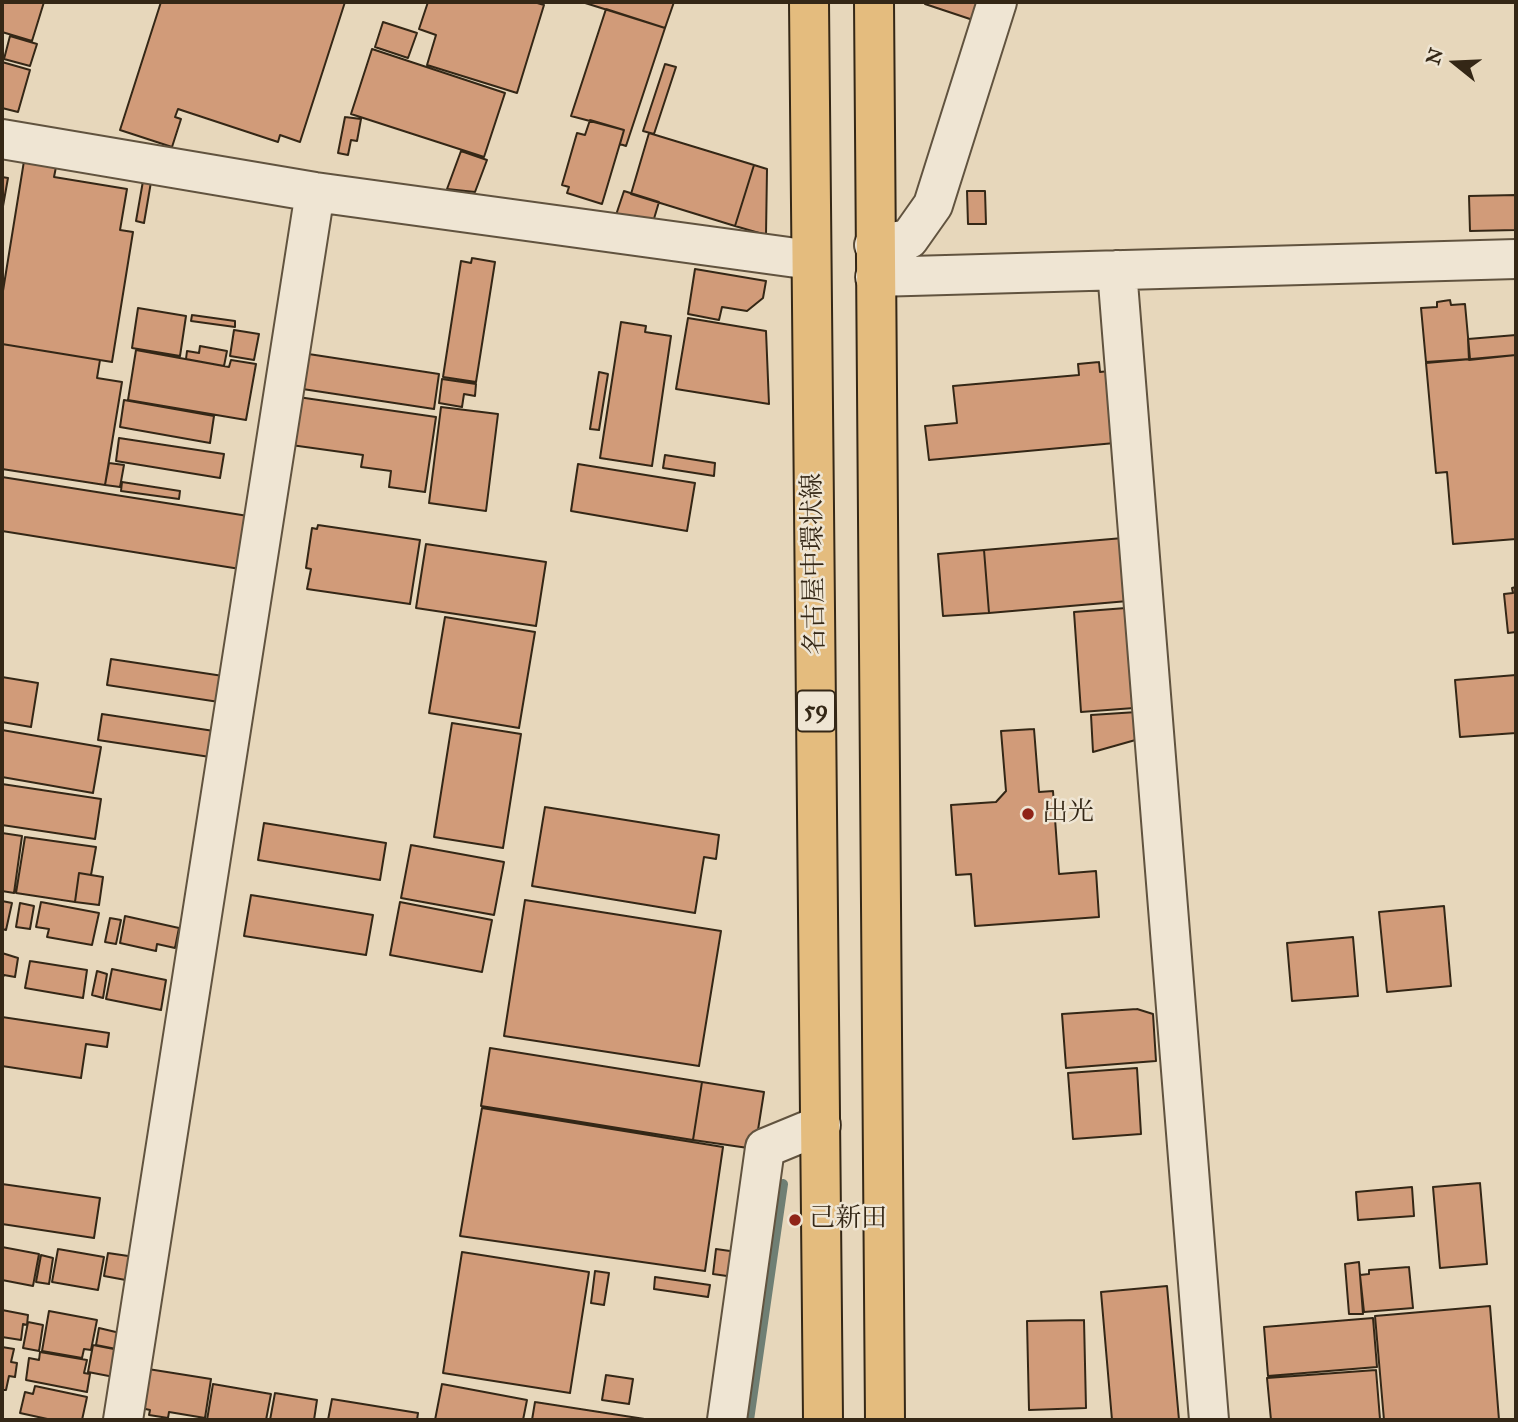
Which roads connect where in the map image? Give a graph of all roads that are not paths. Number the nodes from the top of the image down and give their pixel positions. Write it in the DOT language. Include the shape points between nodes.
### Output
graph roads {
  1 [pos="808,2"];
  2 [pos="874,2"];
  3 [pos="997,2"];
  4 [pos="2,139"];
  5 [pos="315,192"];
  6 [pos="1516,259"];
  7 [pos="811,260"];
  8 [pos="875,261"];
  9 [pos="1118,270"];
  10 [pos="821,1125"];
  11 [pos="123,1420"];
  12 [pos="727,1420"];
  13 [pos="823,1420"];
  14 [pos="885,1420"];
  15 [pos="1209,1420"];
  1 -- 7 [label="main road, 名古屋中環状線 / 59"];
  2 -- 8 [label="main road"];
  3 -- 8 [label="street" via="933,205 909,239"];
  4 -- 5 [label="street"];
  5 -- 7 [label="street"];
  5 -- 11 [label="street"];
  6 -- 9 [label="street"];
  7 -- 10 [label="main road, 名古屋中環状線 / 59"];
  8 -- 9 [label="street"];
  8 -- 14 [label="main road"];
  9 -- 15 [label="street"];
  10 -- 12 [label="street" via="765,1148"];
  10 -- 13 [label="main road, 名古屋中環状線 / 59"];
}
